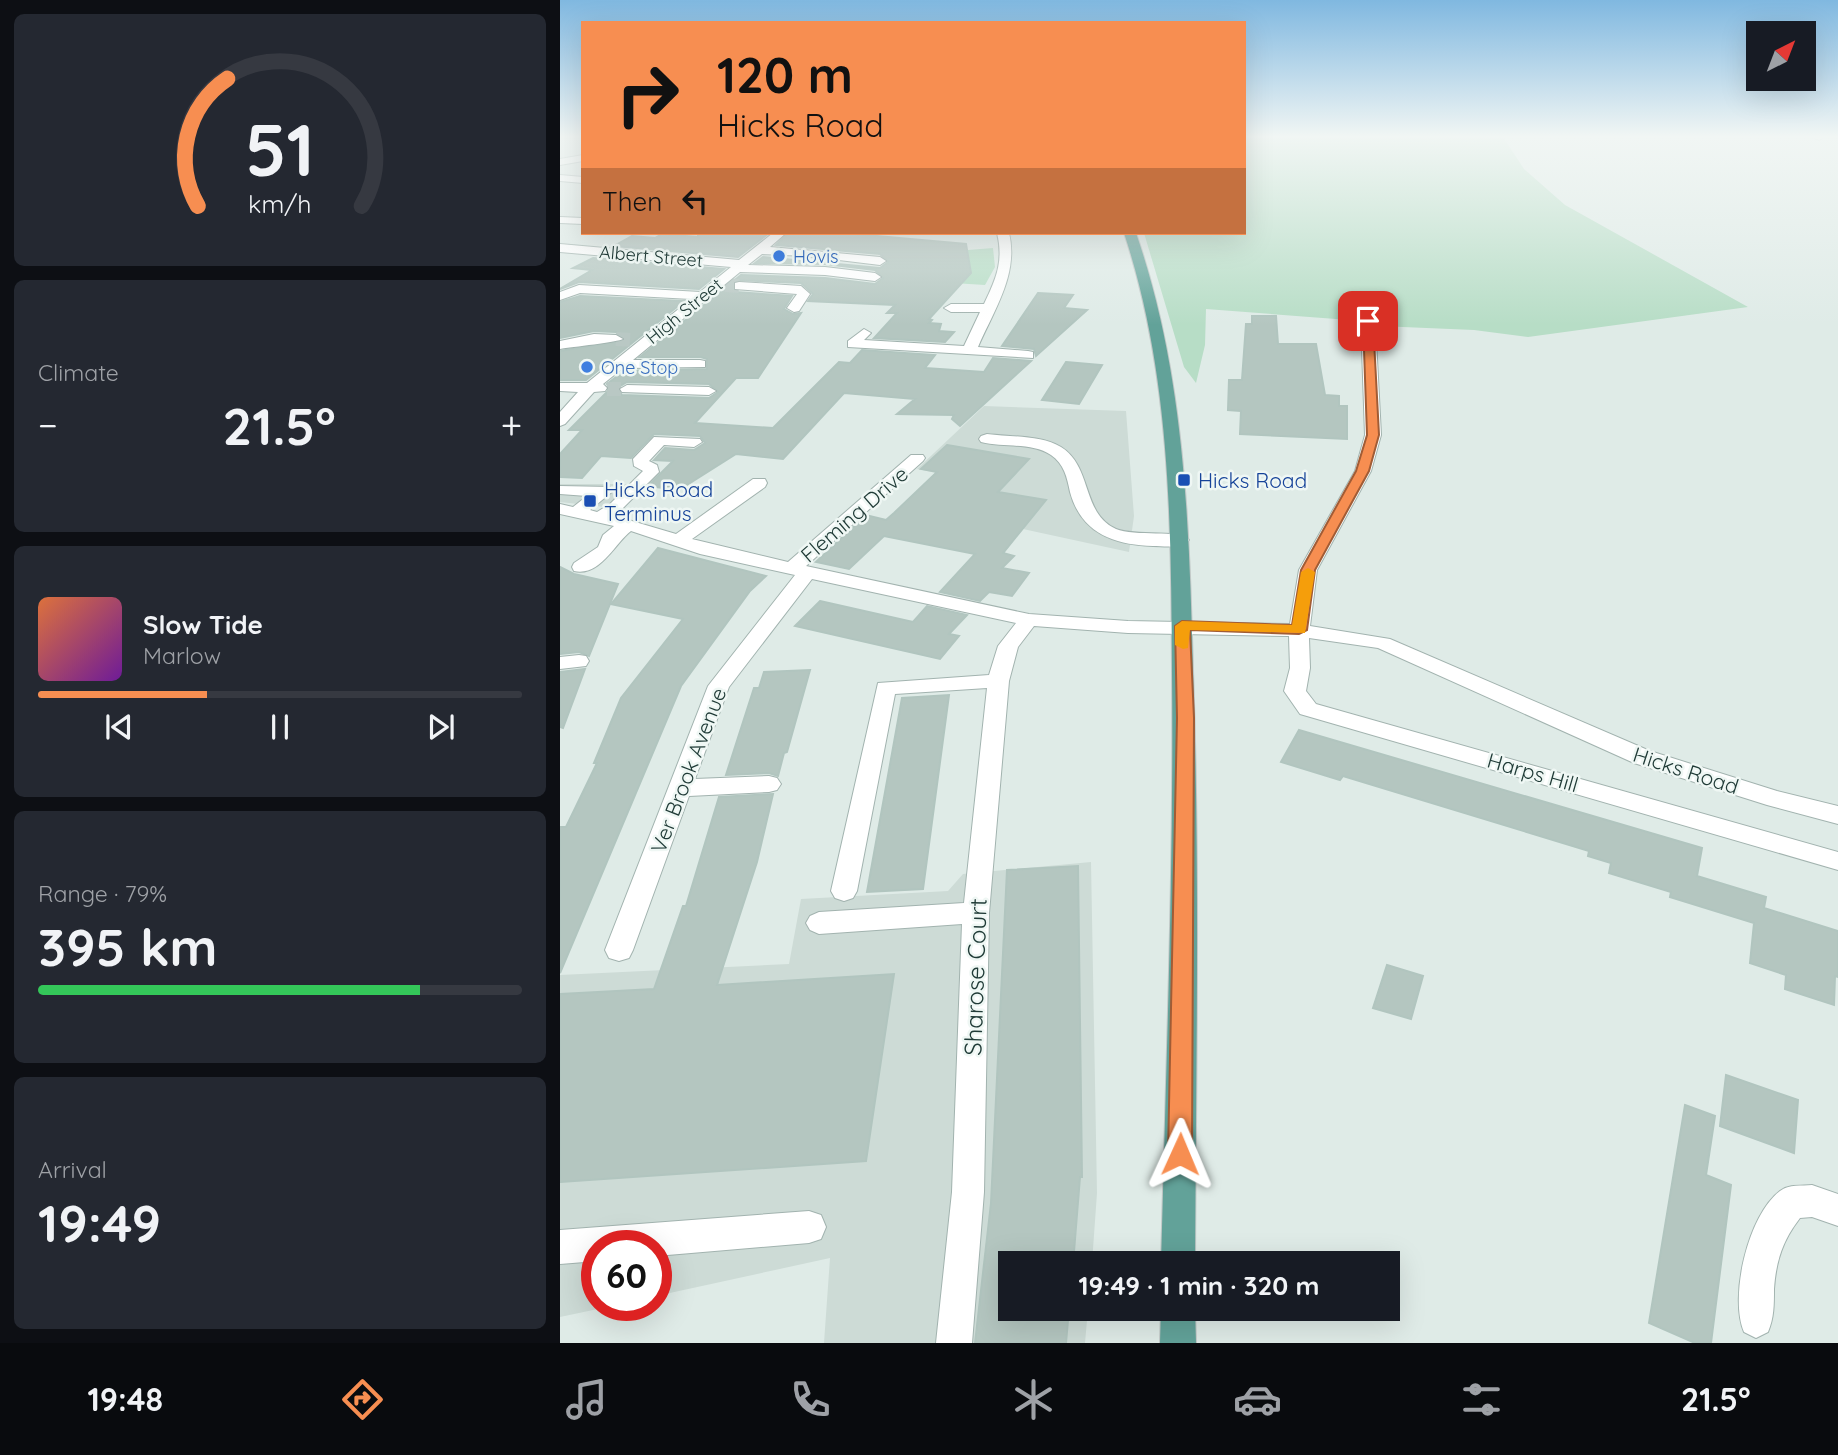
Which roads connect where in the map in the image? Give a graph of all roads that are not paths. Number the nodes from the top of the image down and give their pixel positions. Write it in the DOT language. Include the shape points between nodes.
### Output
graph roads {
  1 [pos="560,220"];
  2 [pos="581,221"];
  3 [pos="777,235"];
  4 [pos="1003,235"];
  5 [pos="1131,235"];
  6 [pos="560,248"];
  7 [pos="758,250"];
  8 [pos="880,261"];
  9 [pos="739,266"];
  10 [pos="875,277"];
  11 [pos="739,286"];
  12 [pos="560,296"];
  13 [pos="701,296"];
  14 [pos="794,308"];
  15 [pos="951,308"];
  16 [pos="989,308"];
  17 [pos="1368,320"];
  18 [pos="864,333"];
  19 [pos="616,339"];
  20 [pos="632,340"];
  21 [pos="647,341"];
  22 [pos="560,345"];
  23 [pos="968,350"];
  24 [pos="1028,355"];
  25 [pos="619,364"];
  26 [pos="700,364"];
  27 [pos="560,387"];
  28 [pos="590,388"];
  29 [pos="607,389"];
  30 [pos="627,389"];
  31 [pos="709,391"];
  32 [pos="560,421"];
  33 [pos="987,439"];
  34 [pos="694,442"];
  35 [pos="917,458"];
  36 [pos="759,483"];
  37 [pos="564,490"];
  38 [pos="569,510"];
  39 [pos="601,517"];
  40 [pos="628,524"];
  41 [pos="1180,540"];
  42 [pos="678,541"];
  43 [pos="581,567"];
  44 [pos="800,571"];
  45 [pos="999,594"];
  46 [pos="985,611"];
  47 [pos="1029,620"];
  48 [pos="1182,626"];
  49 [pos="1299,630"];
  50 [pos="998,681"];
  51 [pos="769,784"];
  52 [pos="680,788"];
  53 [pos="1838,815"];
  54 [pos="1838,861"];
  55 [pos="844,891"];
  56 [pos="976,913"];
  57 [pos="819,923"];
  58 [pos="619,950"];
  59 [pos="1838,1210"];
  60 [pos="810,1227"];
  61 [pos="560,1247"];
  62 [pos="1178,1251"];
  63 [pos="1756,1320"];
  64 [pos="1178,1321"];
  65 [pos="954,1343"];
  66 [pos="1178,1343"];
  1 -- 2 [label="street"];
  3 -- 7 [label="street, High Street"];
  4 -- 16 [label="street" via="1007,265"];
  5 -- 41 [label="main road" via="1160,353"];
  6 -- 9 [label="street, Albert Street"];
  7 -- 8 [label="street"];
  7 -- 9 [label="street, High Street"];
  9 -- 10 [label="street, Albert Street"];
  9 -- 13 [label="street, High Street"];
  11 -- 14 [label="street" via="804,292"];
  12 -- 13 [label="street" via="579,289"];
  13 -- 21 [label="street, High Street"];
  15 -- 16 [label="street"];
  16 -- 23 [label="street"];
  17 -- 49 [label="street, Harps Hill" via="1373,435 1363,471 1308,570"];
  18 -- 23 [label="street" via="853,344"];
  19 -- 22 [label="street"];
  20 -- 21 [label="street"];
  21 -- 25 [label="street, High Street"];
  23 -- 24 [label="street"];
  25 -- 26 [label="street"];
  25 -- 28 [label="street, High Street"];
  27 -- 28 [label="street"];
  28 -- 29 [label="street"];
  28 -- 32 [label="street, High Street"];
  30 -- 31 [label="street"];
  33 -- 41 [label="street" via="1054,449 1074,468 1083,506 1094,523 1111,533 1128,540"];
  34 -- 39 [label="street" via="660,440 641,459 651,472"];
  35 -- 44 [label="street, Fleming Drive"];
  36 -- 42 [label="street"];
  37 -- 38 [label="street" via="604,491"];
  38 -- 39 [label="street, Hicks Road"];
  39 -- 40 [label="street, Hicks Road"];
  40 -- 42 [label="street, Hicks Road"];
  40 -- 43 [label="street" via="609,539 607,550"];
  41 -- 48 [label="main road"];
  42 -- 44 [label="street, Hicks Road"];
  44 -- 46 [label="street, Hicks Road"];
  44 -- 52 [label="street, Ver Brook Avenue" via="787,596 719,686"];
  45 -- 46 [label="street"];
  46 -- 47 [label="street, Hicks Road"];
  47 -- 48 [label="street, Hicks Road"];
  47 -- 50 [label="street, Sharose Court" via="1009,646"];
  48 -- 49 [label="street, Hicks Road"];
  48 -- 62 [label="main road" via="1185,718"];
  49 -- 53 [label="street, Hicks Road" via="1382,643 1642,757"];
  49 -- 54 [label="street, Harps Hill" via="1301,654 1295,691 1308,709"];
  50 -- 55 [label="street" via="886,688"];
  50 -- 56 [label="street, Sharose Court"];
  51 -- 52 [label="street"];
  52 -- 58 [label="street, Ver Brook Avenue"];
  56 -- 57 [label="street"];
  56 -- 65 [label="street, Sharose Court" via="968,1192"];
  59 -- 63 [label="street" via="1812,1201 1792,1202 1773,1225 1758,1260"];
  60 -- 61 [label="street"];
  64 -- 66 [label="main road"];
}
